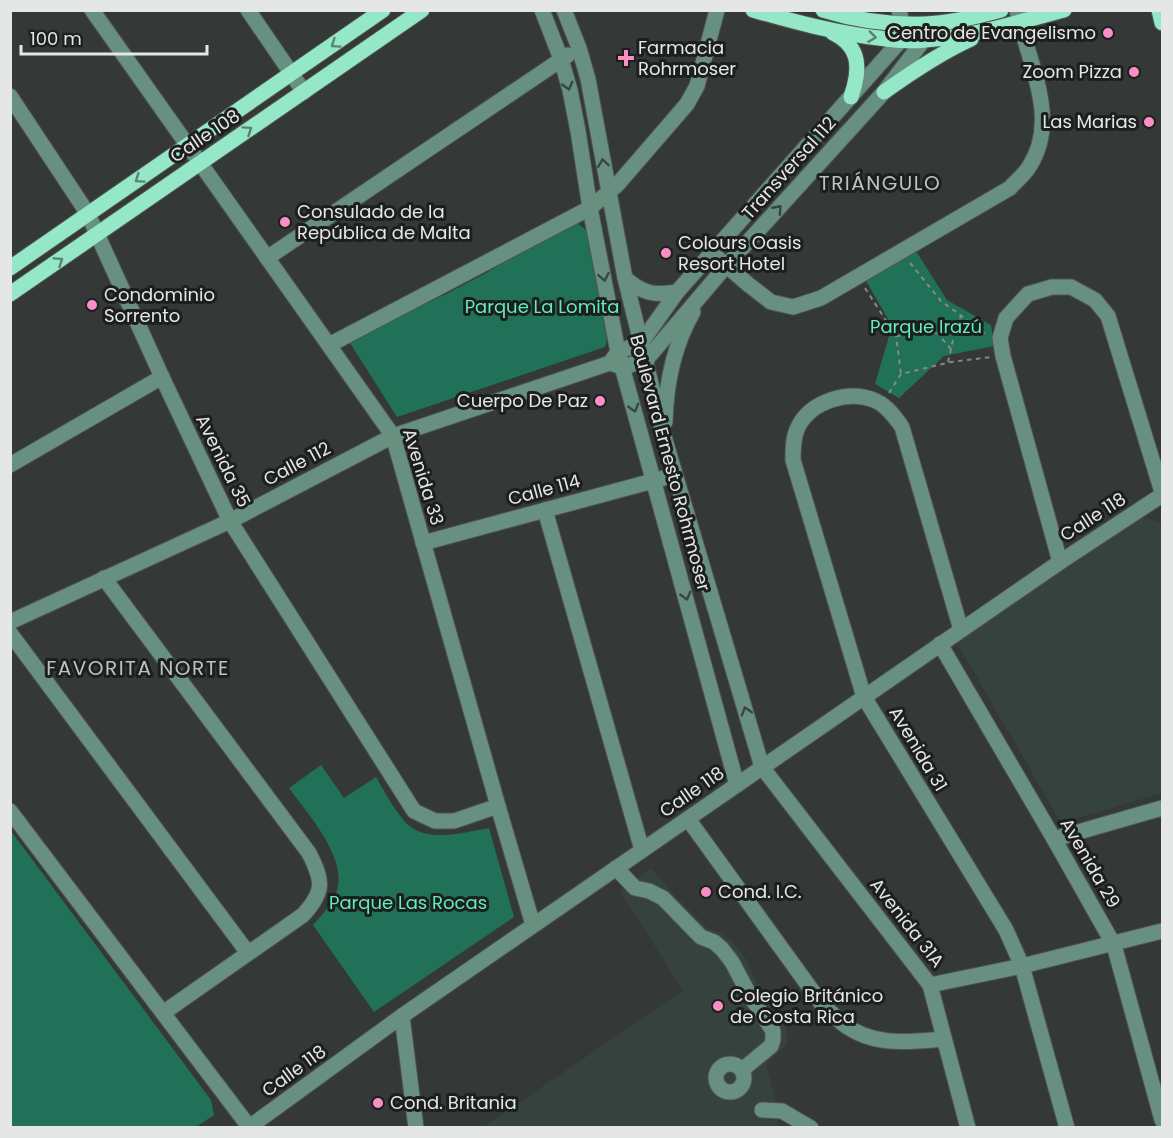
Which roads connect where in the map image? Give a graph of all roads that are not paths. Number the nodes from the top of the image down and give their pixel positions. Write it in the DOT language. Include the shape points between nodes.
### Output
graph roads {
  1 [pos="92,10"];
  2 [pos="248,10"];
  3 [pos="383,10"];
  4 [pos="542,10"];
  5 [pos="564,10"];
  6 [pos="717,10"];
  7 [pos="753,10"];
  8 [pos="823,10"];
  9 [pos="1001,10"];
  10 [pos="1064,10"];
  11 [pos="1159,10"];
  12 [pos="413,13"];
  13 [pos="1018,16"];
  14 [pos="901,17"];
  15 [pos="1162,23"];
  16 [pos="923,24"];
  17 [pos="1000,27"];
  18 [pos="828,31"];
  19 [pos="901,40"];
  20 [pos="923,41"];
  21 [pos="579,48"];
  22 [pos="561,59"];
  23 [pos="292,74"];
  24 [pos="304,92"];
  25 [pos="884,92"];
  26 [pos="10,96"];
  27 [pos="851,97"];
  28 [pos="187,146"];
  29 [pos="200,164"];
  30 [pos="608,192"];
  31 [pos="590,208"];
  32 [pos="88,214"];
  33 [pos="97,234"];
  34 [pos="712,253"];
  35 [pos="267,258"];
  36 [pos="726,266"];
  37 [pos="10,268"];
  38 [pos="625,278"];
  39 [pos="706,289"];
  40 [pos="677,292"];
  41 [pos="10,294"];
  42 [pos="641,343"];
  43 [pos="329,345"];
  44 [pos="646,360"];
  45 [pos="617,361"];
  46 [pos="162,377"];
  47 [pos="393,436"];
  48 [pos="665,440"];
  49 [pos="10,465"];
  50 [pos="676,475"];
  51 [pos="654,480"];
  52 [pos="1162,493"];
  53 [pos="545,510"];
  54 [pos="230,521"];
  55 [pos="423,543"];
  56 [pos="1060,562"];
  57 [pos="104,578"];
  58 [pos="10,622"];
  59 [pos="961,630"];
  60 [pos="10,633"];
  61 [pos="940,644"];
  62 [pos="864,697"];
  63 [pos="762,767"];
  64 [pos="737,785"];
  65 [pos="498,806"];
  66 [pos="1162,808"];
  67 [pos="10,811"];
  68 [pos="688,819"];
  69 [pos="1054,838"];
  70 [pos="642,850"];
  71 [pos="616,868"];
  72 [pos="533,925"];
  73 [pos="1162,931"];
  74 [pos="1114,945"];
  75 [pos="248,953"];
  76 [pos="1022,966"];
  77 [pos="930,984"];
  78 [pos="163,1013"];
  79 [pos="402,1016"];
  80 [pos="944,1039"];
  81 [pos="742,1070"];
  82 [pos="762,1110"];
  83 [pos="1162,1120"];
  84 [pos="249,1127"];
  85 [pos="416,1128"];
  86 [pos="811,1128"];
  87 [pos="968,1128"];
  88 [pos="1067,1128"];
  1 -- 28 [label="street, Avenida 33"];
  2 -- 23 [label="street"];
  3 -- 23 [label="main road, Calle 108, one-way"];
  4 -- 22 [label="street, Boulevard Ernesto Rohrmoser"];
  5 -- 21 [label="street, Boulevard Ernesto Rohrmoser"];
  6 -- 30 [label="street" via="697,86 687,104"];
  7 -- 18 [label="main road"];
  8 -- 14 [label="main road" via="871,21"];
  9 -- 16 [label="main road"];
  10 -- 13 [label="main road"];
  11 -- 15 [label="main road"];
  12 -- 24 [label="main road, Calle 108"];
  13 -- 17 [label="main road"];
  13 -- 36 [label="street" via="1043,110 1042,137 1029,168 1010,188 821,298 793,307 771,302"];
  14 -- 16 [label="main road"];
  14 -- 19 [label="street"];
  16 -- 20 [label="street"];
  17 -- 20 [label="main road"];
  17 -- 25 [label="main road" via="939,55"];
  18 -- 19 [label="main road, one-way"];
  18 -- 27 [label="main road" via="843,38 853,51 858,66"];
  19 -- 20 [label="main road"];
  19 -- 27 [label="street, Transversal 112"];
  20 -- 25 [label="street, Transversal 112"];
  21 -- 22 [label="street"];
  30 -- 21 [label="street, Boulevard Ernesto Rohrmoser, one-way" via="597,120"];
  22 -- 31 [label="street, Boulevard Ernesto Rohrmoser, one-way"];
  22 -- 35 [label="street"];
  23 -- 24 [label="street"];
  23 -- 28 [label="main road, Calle 108"];
  29 -- 24 [label="main road, Calle 108, one-way"];
  36 -- 25 [label="street, Transversal 112, one-way"];
  26 -- 32 [label="street, Avenida 35"];
  27 -- 34 [label="street, Transversal 112"];
  28 -- 29 [label="street, Avenida 33"];
  28 -- 32 [label="main road, Calle 108, one-way"];
  29 -- 33 [label="main road, Calle 108"];
  29 -- 35 [label="street, Avenida 33"];
  30 -- 31 [label="street"];
  30 -- 38 [label="street, Boulevard Ernesto Rohrmoser"];
  31 -- 43 [label="street"];
  31 -- 45 [label="street, Boulevard Ernesto Rohrmoser, one-way"];
  32 -- 33 [label="street, Avenida 35"];
  32 -- 37 [label="main road, Calle 108"];
  41 -- 33 [label="main road, Calle 108, one-way"];
  33 -- 46 [label="street, Avenida 35"];
  34 -- 36 [label="street"];
  34 -- 40 [label="street, Transversal 112"];
  35 -- 43 [label="street, Avenida 33"];
  36 -- 39 [label="street, Transversal 112"];
  38 -- 40 [label="street" via="649,293"];
  38 -- 42 [label="street, Boulevard Ernesto Rohrmoser"];
  39 -- 44 [label="street, Transversal 112"];
  39 -- 48 [label="street" via="690,317 672,366 665,408"];
  40 -- 42 [label="street, Transversal 112"];
  42 -- 44 [label="street, Boulevard Ernesto Rohrmoser"];
  42 -- 45 [label="street, Calle 112"];
  43 -- 47 [label="street, Avenida 33"];
  44 -- 45 [label="street, Calle 112"];
  44 -- 48 [label="street, Boulevard Ernesto Rohrmoser"];
  45 -- 47 [label="street, Calle 112"];
  45 -- 51 [label="street, Boulevard Ernesto Rohrmoser, one-way"];
  46 -- 49 [label="street"];
  46 -- 54 [label="street, Avenida 35"];
  47 -- 54 [label="street, Calle 112"];
  47 -- 55 [label="street, Avenida 33"];
  48 -- 50 [label="street, Boulevard Ernesto Rohrmoser"];
  50 -- 51 [label="street, Calle 114"];
  63 -- 50 [label="street, Boulevard Ernesto Rohrmoser, one-way"];
  51 -- 53 [label="street, Calle 114"];
  51 -- 64 [label="street, Boulevard Ernesto Rohrmoser, one-way"];
  52 -- 56 [label="street, Calle 118"];
  52 -- 56 [label="street" via="1108,316 1095,300 1071,287 1052,287 1028,294 1006,318 1000,338"];
  53 -- 55 [label="street, Calle 114"];
  53 -- 70 [label="street"];
  54 -- 57 [label="street, Calle 112"];
  54 -- 65 [label="street, Avenida 35" via="414,811 435,821 454,821"];
  55 -- 65 [label="street, Avenida 33"];
  56 -- 59 [label="street, Calle 118"];
  57 -- 58 [label="street, Calle 112"];
  57 -- 75 [label="street" via="309,854 319,873 320,888 315,902 303,915"];
  59 -- 61 [label="street, Calle 118"];
  59 -- 62 [label="street, Avenida 31" via="902,427 876,401 841,396 826,401 809,412 798,427 793,460"];
  60 -- 75 [label="street"];
  61 -- 62 [label="street, Calle 118"];
  61 -- 69 [label="street, Avenida 29"];
  62 -- 63 [label="street, Calle 118"];
  62 -- 76 [label="street, Avenida 31" via="1006,930"];
  63 -- 64 [label="street, Calle 118"];
  63 -- 77 [label="street, Avenida 31A"];
  64 -- 68 [label="street, Calle 118"];
  65 -- 72 [label="street, Avenida 33"];
  66 -- 69 [label="street"];
  67 -- 78 [label="street"];
  68 -- 70 [label="street, Calle 118"];
  68 -- 80 [label="street" via="821,1003 843,1024 871,1038 901,1042"];
  69 -- 74 [label="street, Avenida 29"];
  70 -- 71 [label="street, Calle 118"];
  71 -- 72 [label="street, Calle 118"];
  71 -- 81 [label="street" via="635,888 663,898 732,962 773,1030 771,1046"];
  72 -- 79 [label="street, Calle 118"];
  73 -- 74 [label="street"];
  74 -- 76 [label="street"];
  74 -- 83 [label="street, Avenida 29"];
  75 -- 78 [label="street"];
  76 -- 77 [label="street"];
  76 -- 88 [label="street, Avenida 31"];
  77 -- 80 [label="street, Avenida 31A"];
  78 -- 84 [label="street"];
  79 -- 84 [label="street, Calle 118"];
  79 -- 85 [label="street"];
  80 -- 87 [label="street, Avenida 31A"];
  82 -- 86 [label="street" via="782,1111"];
}
